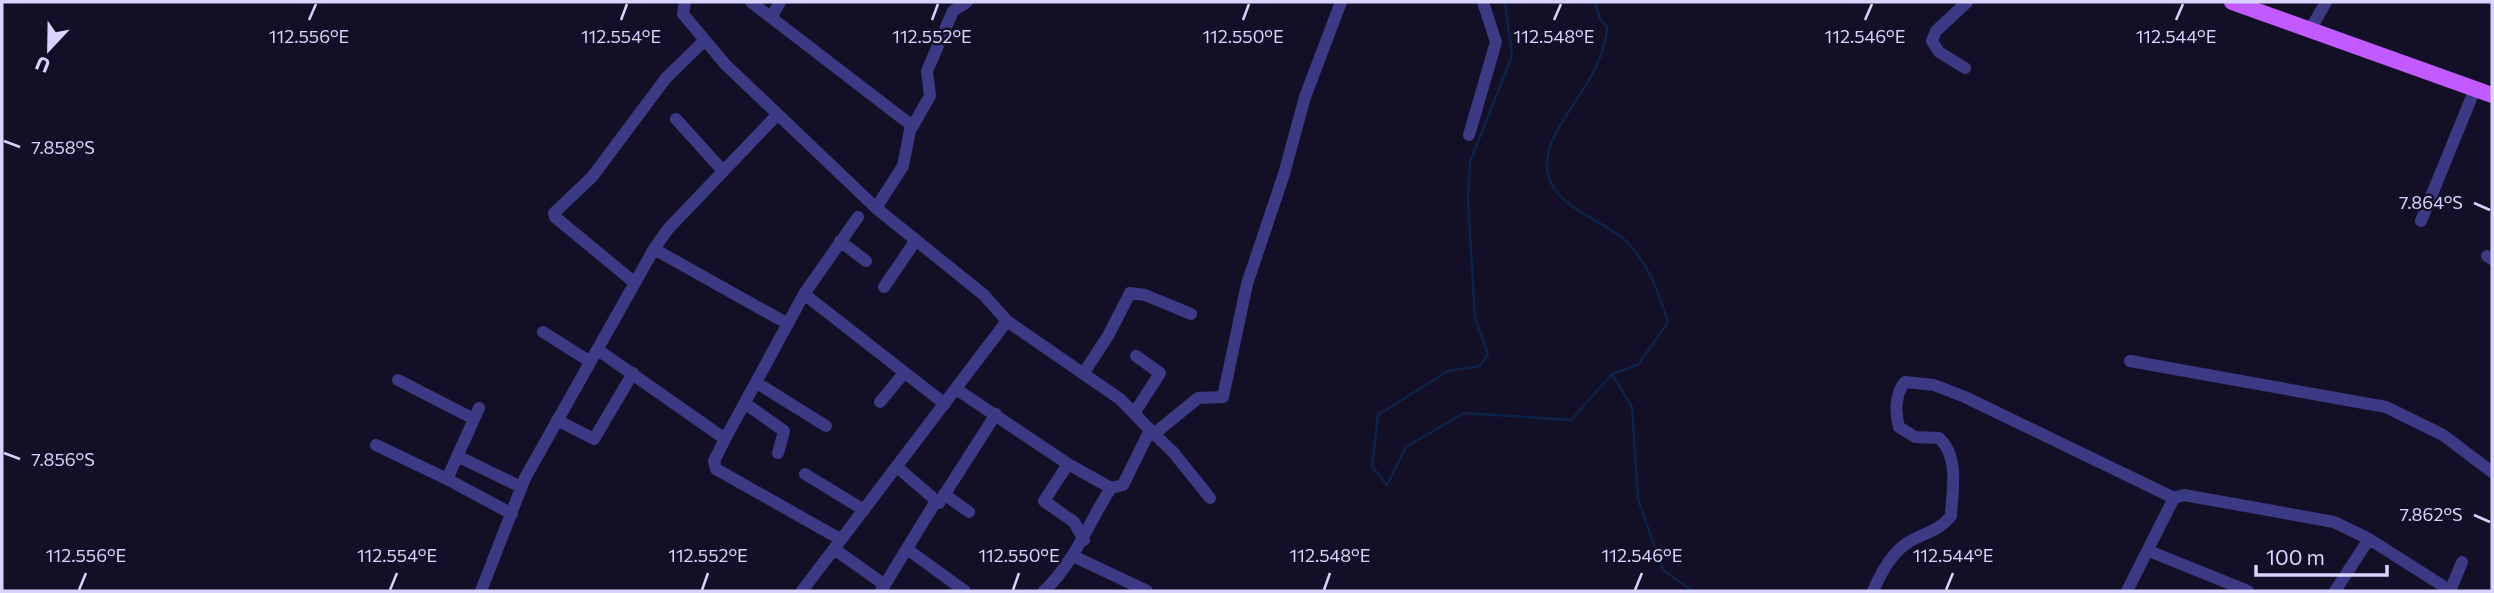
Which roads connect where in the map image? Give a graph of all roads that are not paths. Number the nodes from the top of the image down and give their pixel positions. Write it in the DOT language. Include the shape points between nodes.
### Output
graph roads {
  1 [pos="685,2"];
  2 [pos="751,2"];
  3 [pos="780,2"];
  4 [pos="967,2"];
  5 [pos="1342,2"];
  6 [pos="1483,2"];
  7 [pos="1967,2"];
  8 [pos="2232,2"];
  9 [pos="2326,2"];
  10 [pos="772,16"];
  11 [pos="2310,30"];
  12 [pos="705,40"];
  13 [pos="1965,68"];
  14 [pos="2475,89"];
  15 [pos="2492,95"];
  16 [pos="777,115"];
  17 [pos="676,119"];
  18 [pos="911,129"];
  19 [pos="1469,135"];
  20 [pos="723,171"];
  21 [pos="876,208"];
  22 [pos="858,217"];
  23 [pos="2421,222"];
  24 [pos="916,240"];
  25 [pos="840,241"];
  26 [pos="654,249"];
  27 [pos="866,261"];
  28 [pos="635,283"];
  29 [pos="884,287"];
  30 [pos="804,293"];
  31 [pos="1191,314"];
  32 [pos="1007,321"];
  33 [pos="789,324"];
  34 [pos="543,332"];
  35 [pos="597,349"];
  36 [pos="1136,356"];
  37 [pos="589,361"];
  38 [pos="2130,361"];
  39 [pos="633,373"];
  40 [pos="904,373"];
  41 [pos="1083,374"];
  42 [pos="398,380"];
  43 [pos="757,383"];
  44 [pos="956,388"];
  45 [pos="880,402"];
  46 [pos="746,404"];
  47 [pos="945,404"];
  48 [pos="1135,412"];
  49 [pos="996,414"];
  50 [pos="557,420"];
  51 [pos="826,426"];
  52 [pos="1152,432"];
  53 [pos="725,439"];
  54 [pos="376,445"];
  55 [pos="778,453"];
  56 [pos="457,456"];
  57 [pos="1068,464"];
  58 [pos="897,467"];
  59 [pos="2492,472"];
  60 [pos="805,474"];
  61 [pos="447,479"];
  62 [pos="521,487"];
  63 [pos="1111,488"];
  64 [pos="1209,498"];
  65 [pos="2174,498"];
  66 [pos="941,502"];
  67 [pos="864,510"];
  68 [pos="969,512"];
  69 [pos="512,514"];
  70 [pos="2370,539"];
  71 [pos="1084,540"];
  72 [pos="837,544"];
  73 [pos="907,549"];
  74 [pos="2150,551"];
  75 [pos="1073,556"];
  76 [pos="2462,562"];
  77 [pos="883,588"];
  78 [pos="481,591"];
  79 [pos="803,591"];
  80 [pos="965,591"];
  81 [pos="1044,591"];
  82 [pos="1147,591"];
  83 [pos="1873,591"];
  84 [pos="2127,591"];
  85 [pos="2248,591"];
  86 [pos="2335,591"];
  87 [pos="2450,591"];
  1 -- 12 [label="street" via="682,12"];
  2 -- 10 [label="street"];
  3 -- 10 [label="street"];
  4 -- 18 [label="street" via="953,11 927,71 930,96"];
  5 -- 52 [label="street" via="1305,97 1247,284 1225,395 1198,398"];
  6 -- 19 [label="street" via="1496,42"];
  7 -- 13 [label="street" via="1936,31 1932,41 1939,52"];
  8 -- 11 [label="main road"];
  9 -- 11 [label="street"];
  10 -- 18 [label="street"];
  11 -- 14 [label="main road"];
  12 -- 16 [label="street"];
  12 -- 28 [label="street" via="660,86 592,177 554,213"];
  14 -- 15 [label="main road"];
  14 -- 23 [label="street"];
  16 -- 20 [label="street"];
  16 -- 21 [label="street"];
  17 -- 20 [label="street"];
  18 -- 21 [label="street" via="902,166"];
  20 -- 26 [label="street" via="667,229"];
  21 -- 24 [label="street"];
  22 -- 25 [label="street"];
  24 -- 29 [label="street"];
  24 -- 32 [label="street" via="984,295"];
  25 -- 27 [label="street"];
  25 -- 30 [label="street"];
  26 -- 28 [label="street"];
  26 -- 33 [label="street"];
  28 -- 35 [label="street"];
  30 -- 33 [label="street"];
  30 -- 40 [label="street"];
  31 -- 41 [label="street" via="1130,293"];
  32 -- 41 [label="street"];
  32 -- 44 [label="street"];
  33 -- 43 [label="street"];
  34 -- 37 [label="street"];
  35 -- 37 [label="street"];
  35 -- 39 [label="street"];
  36 -- 48 [label="street" via="1160,373"];
  37 -- 50 [label="street"];
  38 -- 59 [label="street" via="2386,407 2443,435"];
  39 -- 50 [label="street" via="594,439"];
  39 -- 53 [label="street"];
  40 -- 45 [label="street"];
  40 -- 47 [label="street"];
  41 -- 48 [label="street"];
  42 -- 56 [label="street" via="477,413"];
  43 -- 46 [label="street"];
  43 -- 51 [label="street"];
  44 -- 47 [label="street"];
  44 -- 49 [label="street"];
  46 -- 53 [label="street"];
  46 -- 55 [label="street" via="784,431"];
  47 -- 58 [label="street"];
  48 -- 52 [label="street"];
  49 -- 57 [label="street"];
  49 -- 66 [label="street"];
  50 -- 62 [label="street"];
  52 -- 63 [label="street" via="1123,485"];
  52 -- 64 [label="street"];
  53 -- 72 [label="street" via="714,461 716,469"];
  54 -- 61 [label="street"];
  56 -- 61 [label="street"];
  56 -- 62 [label="street"];
  57 -- 63 [label="street"];
  57 -- 71 [label="street" via="1044,501 1074,522"];
  58 -- 66 [label="street"];
  58 -- 67 [label="street"];
  60 -- 67 [label="street"];
  61 -- 69 [label="street"];
  62 -- 69 [label="street"];
  63 -- 71 [label="street"];
  65 -- 70 [label="street" via="2184,495 2285,511 2334,522"];
  65 -- 74 [label="street"];
  65 -- 83 [label="street" via="1965,397 1934,385 1905,382 1898,395 1899,427 1915,437 1939,439 1947,447 1952,460 1951,516 1938,529 1902,548"];
  66 -- 68 [label="street"];
  66 -- 73 [label="street"];
  67 -- 72 [label="street"];
  69 -- 78 [label="street"];
  70 -- 86 [label="street"];
  70 -- 87 [label="street"];
  71 -- 75 [label="street"];
  72 -- 77 [label="street"];
  72 -- 79 [label="street"];
  73 -- 77 [label="street"];
  73 -- 80 [label="street"];
  74 -- 84 [label="street"];
  74 -- 85 [label="street"];
  75 -- 81 [label="street"];
  75 -- 82 [label="street"];
  76 -- 87 [label="street"];
}
